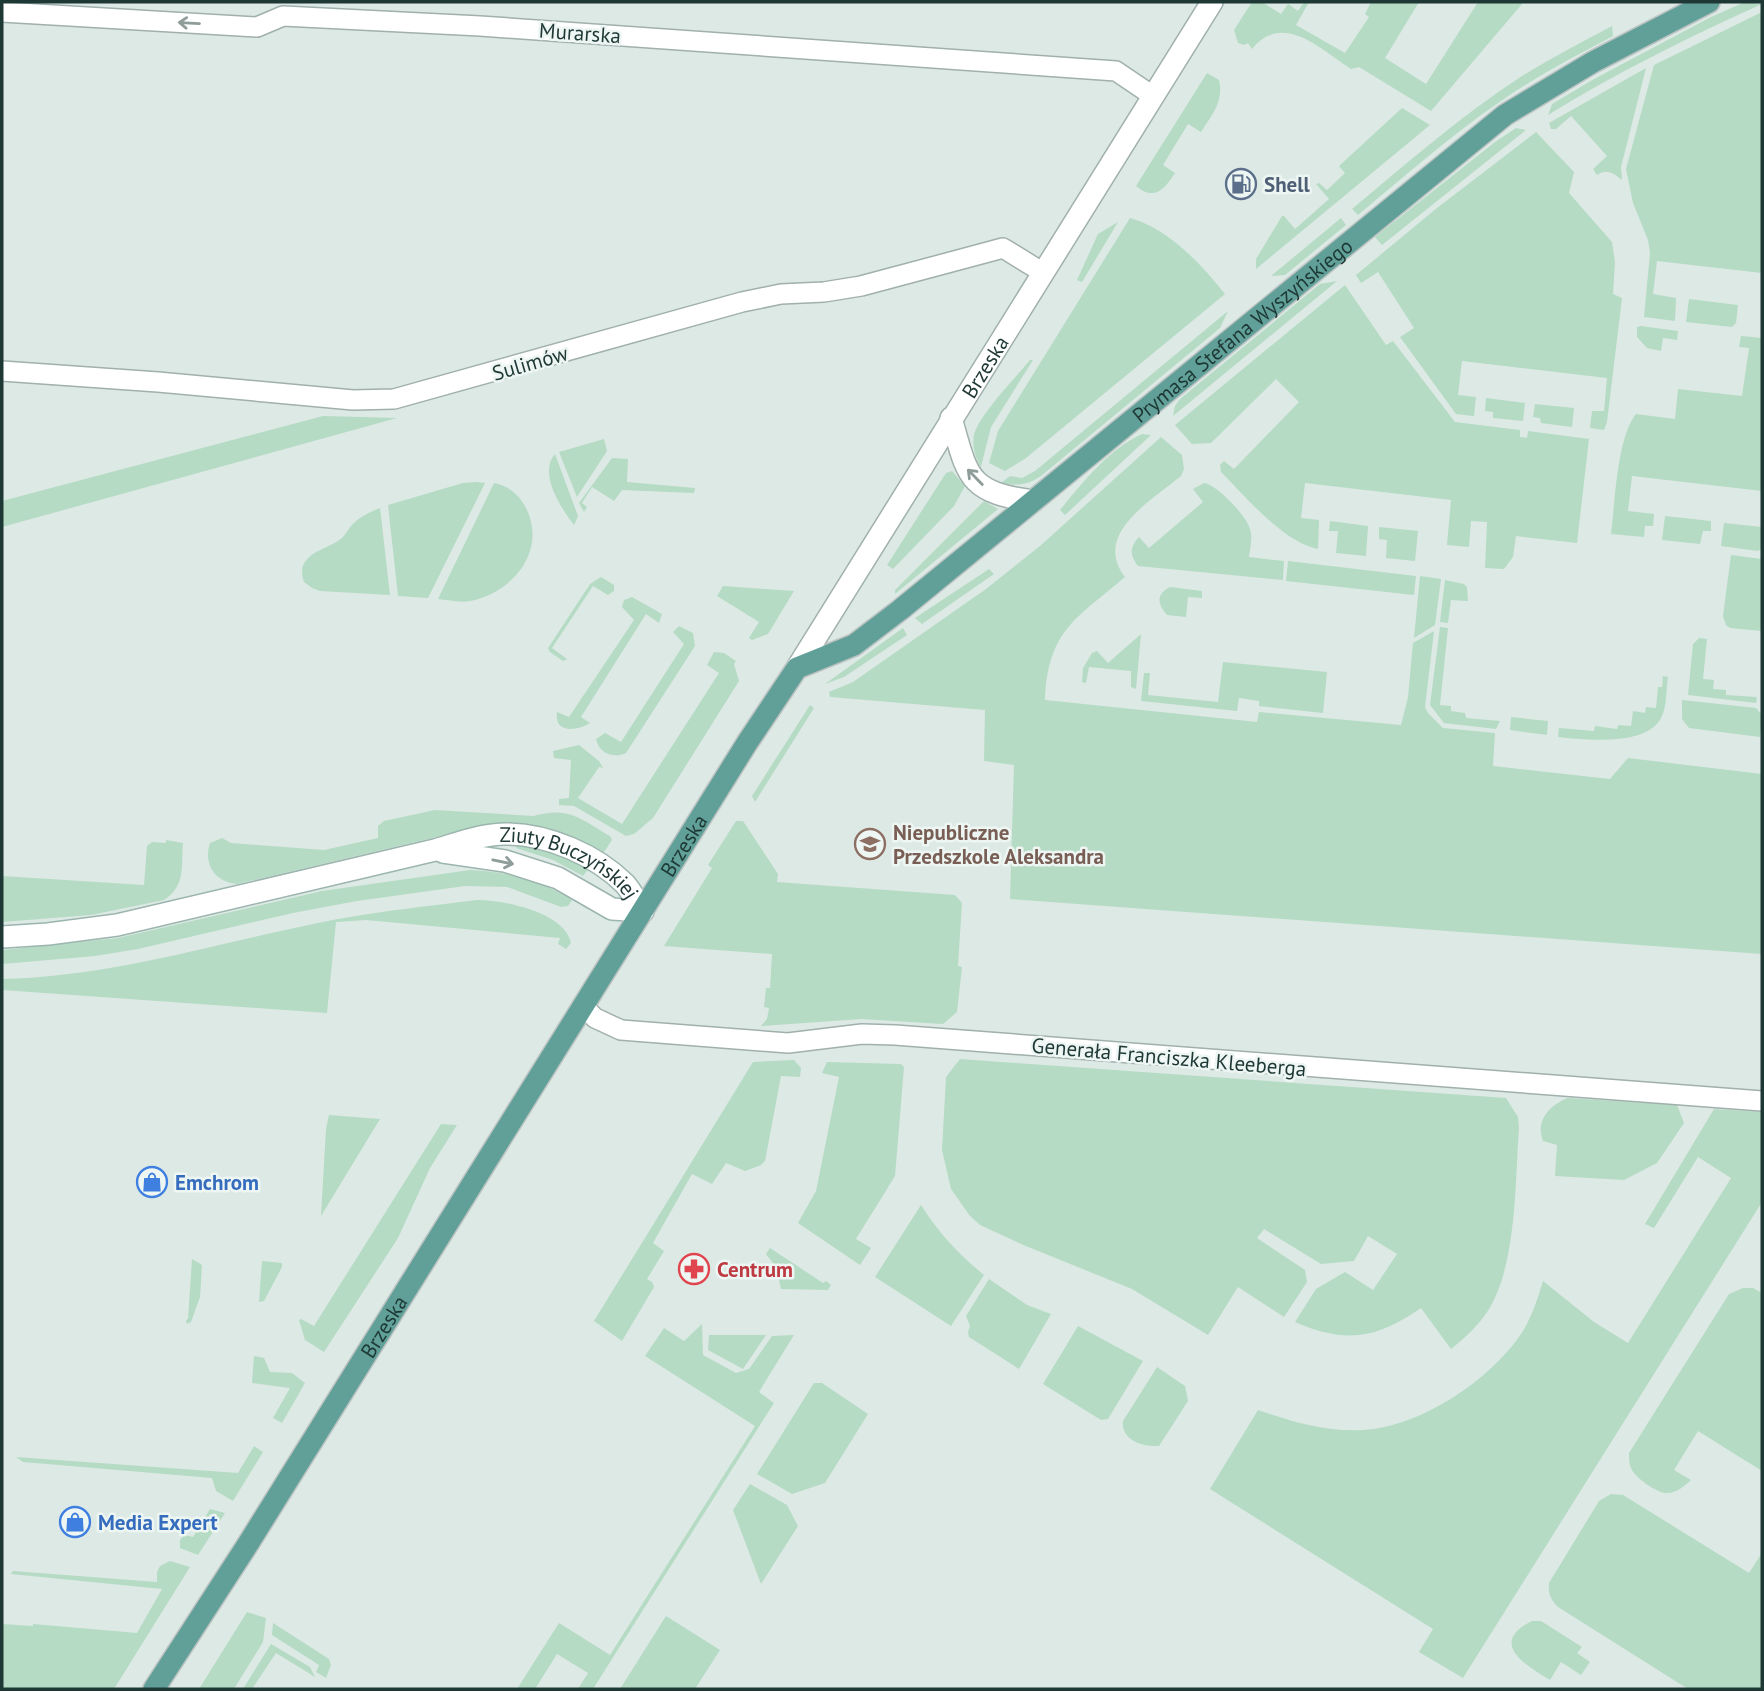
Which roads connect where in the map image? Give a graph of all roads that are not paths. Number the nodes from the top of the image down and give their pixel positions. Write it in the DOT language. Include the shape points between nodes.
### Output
graph roads {
  1 [pos="1212,2"];
  2 [pos="1704,3"];
  3 [pos="2,12"];
  4 [pos="1153,96"];
  5 [pos="1042,272"];
  6 [pos="2,371"];
  7 [pos="951,418"];
  8 [pos="1033,501"];
  9 [pos="797,667"];
  10 [pos="436,850"];
  11 [pos="643,911"];
  12 [pos="2,937"];
  13 [pos="583,1006"];
  14 [pos="1762,1101"];
  15 [pos="154,1689"];
  1 -- 4 [label="street, Brzeska"];
  2 -- 8 [label="main road, Prymasa Stefana Wyszyńskiego" via="1546,88 1487,129"];
  4 -- 3 [label="street, Murarska, one-way" via="1116,71 283,16 257,27"];
  4 -- 5 [label="street, Brzeska"];
  5 -- 6 [label="street, Sulimów" via="1003,248 861,286 742,302 394,399 353,400"];
  5 -- 7 [label="street, Brzeska"];
  8 -- 7 [label="street, one-way" via="1003,497 971,478"];
  7 -- 9 [label="street, Brzeska"];
  8 -- 9 [label="main road, Prymasa Stefana Wyszyńskiego" via="854,645"];
  9 -- 11 [label="main road, Brzeska"];
  10 -- 11 [label="street, Ziuty Buczyńskiej, one-way" via="505,861 558,878 612,909"];
  10 -- 11 [label="street, Ziuty Buczyńskiej" via="508,834 549,841 606,869 625,885"];
  10 -- 12 [label="street, Ziuty Buczyńskiej" via="138,921"];
  11 -- 13 [label="main road, Brzeska"];
  13 -- 14 [label="street, Generała Franciszka Kleeberga" via="621,1030 756,1042 895,1035"];
  13 -- 15 [label="main road, Brzeska"];
}
